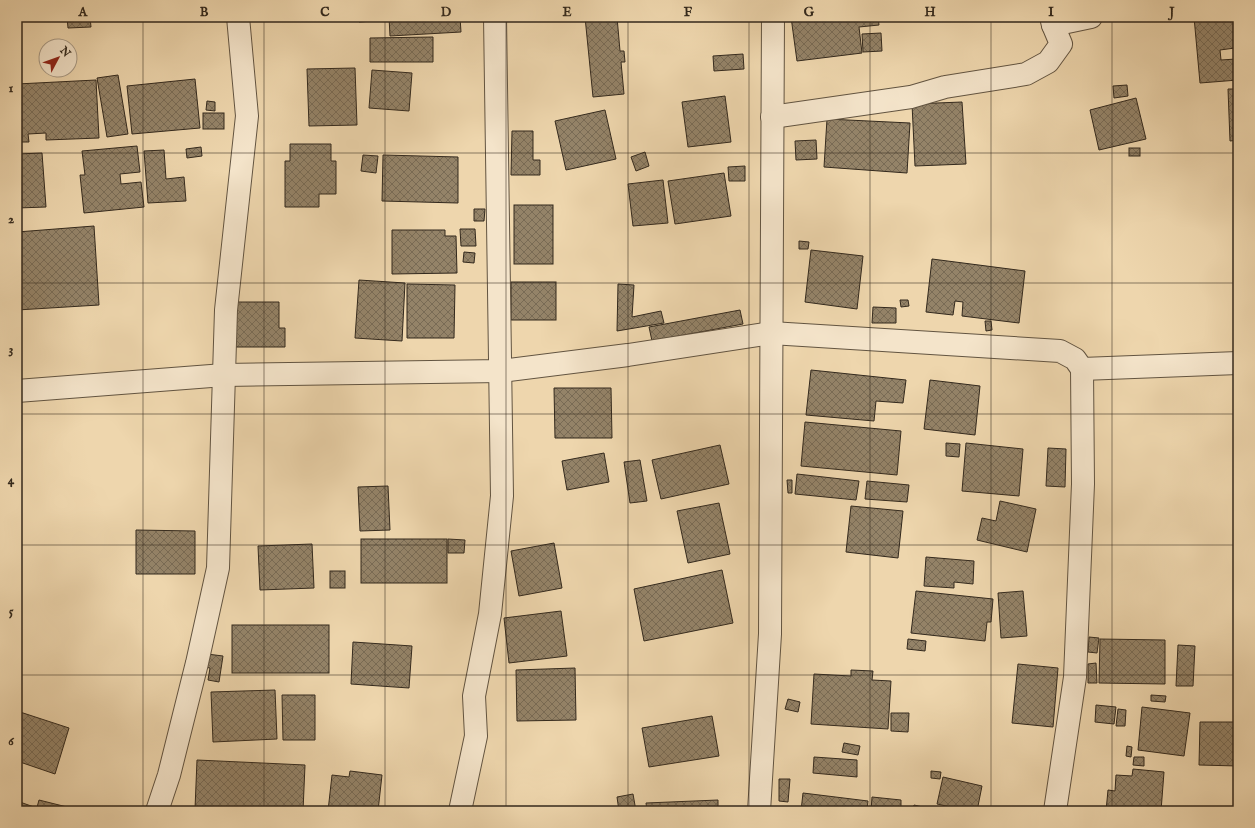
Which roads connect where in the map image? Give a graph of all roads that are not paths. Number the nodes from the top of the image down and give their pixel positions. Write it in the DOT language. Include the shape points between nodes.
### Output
graph roads {
  1 [pos="238,17"];
  2 [pos="495,17"];
  3 [pos="773,17"];
  4 [pos="1091,17"];
  5 [pos="1052,21"];
  6 [pos="772,117"];
  7 [pos="771,333"];
  8 [pos="1238,363"];
  9 [pos="1082,369"];
  10 [pos="501,371"];
  11 [pos="224,375"];
  12 [pos="17,391"];
  13 [pos="157,811"];
  14 [pos="460,811"];
  15 [pos="759,811"];
  16 [pos="1055,811"];
  1 -- 11 [label="street" via="246,116 226,310"];
  2 -- 10 [label="street"];
  3 -- 6 [label="street"];
  4 -- 5 [label="street"];
  5 -- 6 [label="street" via="1061,44 1048,62 1026,74 945,87 911,97"];
  6 -- 7 [label="street"];
  7 -- 9 [label="street" via="1060,351 1075,360"];
  7 -- 10 [label="street"];
  7 -- 15 [label="street" via="770,634"];
  8 -- 9 [label="street"];
  9 -- 16 [label="street" via="1083,484 1075,677"];
  10 -- 11 [label="street"];
  10 -- 14 [label="street" via="502,496 490,614 474,696 476,736"];
  11 -- 12 [label="street"];
  11 -- 13 [label="street" via="218,568 169,775"];
}
